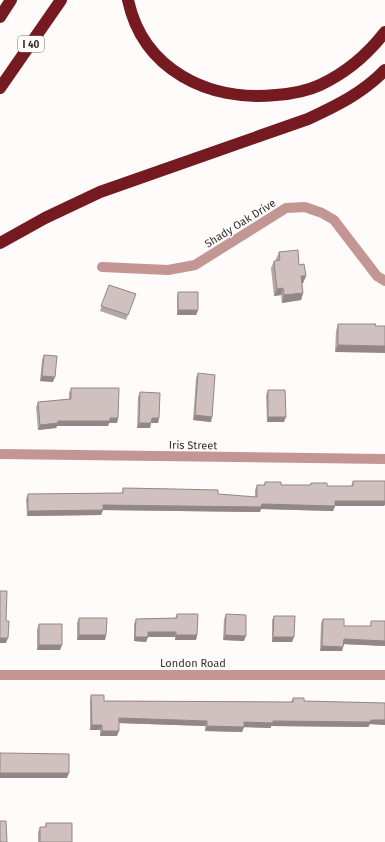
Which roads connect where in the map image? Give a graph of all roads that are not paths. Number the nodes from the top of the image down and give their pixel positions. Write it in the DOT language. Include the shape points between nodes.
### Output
graph roads {
  1 [pos="11,0"];
  2 [pos="61,0"];
  3 [pos="128,0"];
  4 [pos="0,16"];
  5 [pos="385,32"];
  6 [pos="385,70"];
  7 [pos="0,88"];
  8 [pos="0,243"];
  9 [pos="102,266"];
  10 [pos="385,281"];
  11 [pos="0,454"];
  12 [pos="385,459"];
  13 [pos="0,675"];
  14 [pos="385,675"];
  1 -- 4 [label="highway"];
  2 -- 7 [label="highway, I 40"];
  3 -- 5 [label="highway" via="131,14 148,46 165,65 194,83 222,93 255,97 290,94 320,86 350,68"];
  6 -- 8 [label="highway" via="358,93 335,107 308,119 100,192"];
  9 -- 10 [label="street, Shady Oak Drive" via="168,270 195,265 286,208 305,207 322,212 334,220 377,276"];
  11 -- 12 [label="street, Iris Street"];
  13 -- 14 [label="street, London Road"];
}
